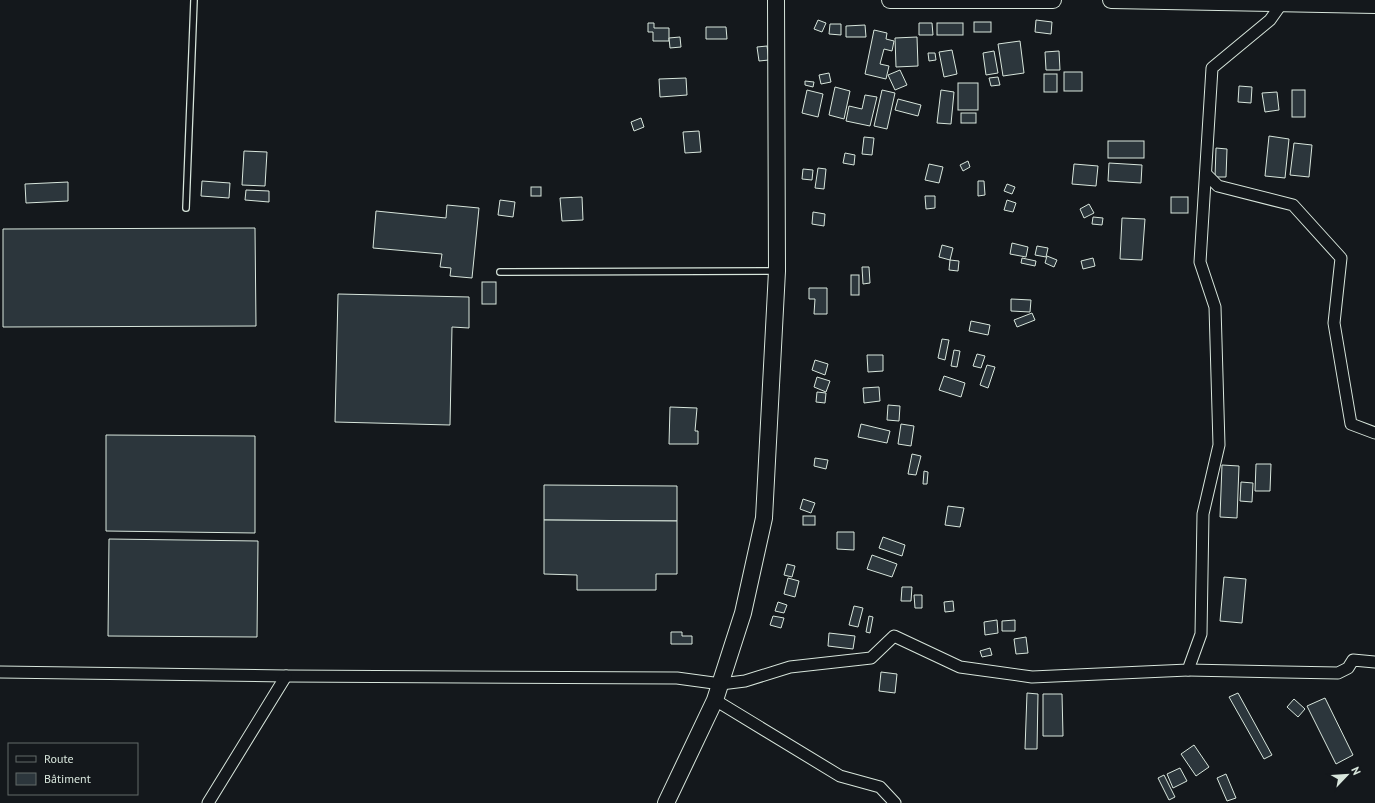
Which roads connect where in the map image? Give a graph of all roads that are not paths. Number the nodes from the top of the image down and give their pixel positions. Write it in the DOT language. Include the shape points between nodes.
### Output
graph roads {
  1 [pos="194,0"];
  2 [pos="776,0"];
  3 [pos="890,0"];
  4 [pos="1053,0"];
  5 [pos="1111,0"];
  6 [pos="1282,3"];
  7 [pos="1375,5"];
  8 [pos="1206,174"];
  9 [pos="186,208"];
  10 [pos="777,271"];
  11 [pos="500,272"];
  12 [pos="1375,433"];
  13 [pos="1375,662"];
  14 [pos="1188,670"];
  15 [pos="0,672"];
  16 [pos="286,676"];
  17 [pos="721,684"];
  18 [pos="715,700"];
  19 [pos="208,803"];
  20 [pos="666,803"];
  21 [pos="895,803"];
  1 -- 9 [label="lane"];
  2 -- 10 [label="street"];
  3 -- 4 [label="street"];
  5 -- 6 [label="street"];
  6 -- 7 [label="street"];
  6 -- 8 [label="street" via="1270,20 1212,68"];
  8 -- 12 [label="street" via="1218,186 1293,205 1341,258 1334,323 1351,424"];
  8 -- 14 [label="street" via="1200,262 1215,307 1219,445 1203,514 1201,634"];
  10 -- 11 [label="lane"];
  10 -- 17 [label="street" via="764,518 743,613"];
  13 -- 14 [label="street" via="1353,660 1348,668 1338,674"];
  14 -- 17 [label="street" via="1032,676 960,667 894,636 872,658 790,667 745,681"];
  15 -- 16 [label="street"];
  16 -- 17 [label="street" via="676,678"];
  16 -- 19 [label="street"];
  17 -- 18 [label="street"];
  18 -- 20 [label="street"];
  18 -- 21 [label="street" via="840,776 880,787"];
}
